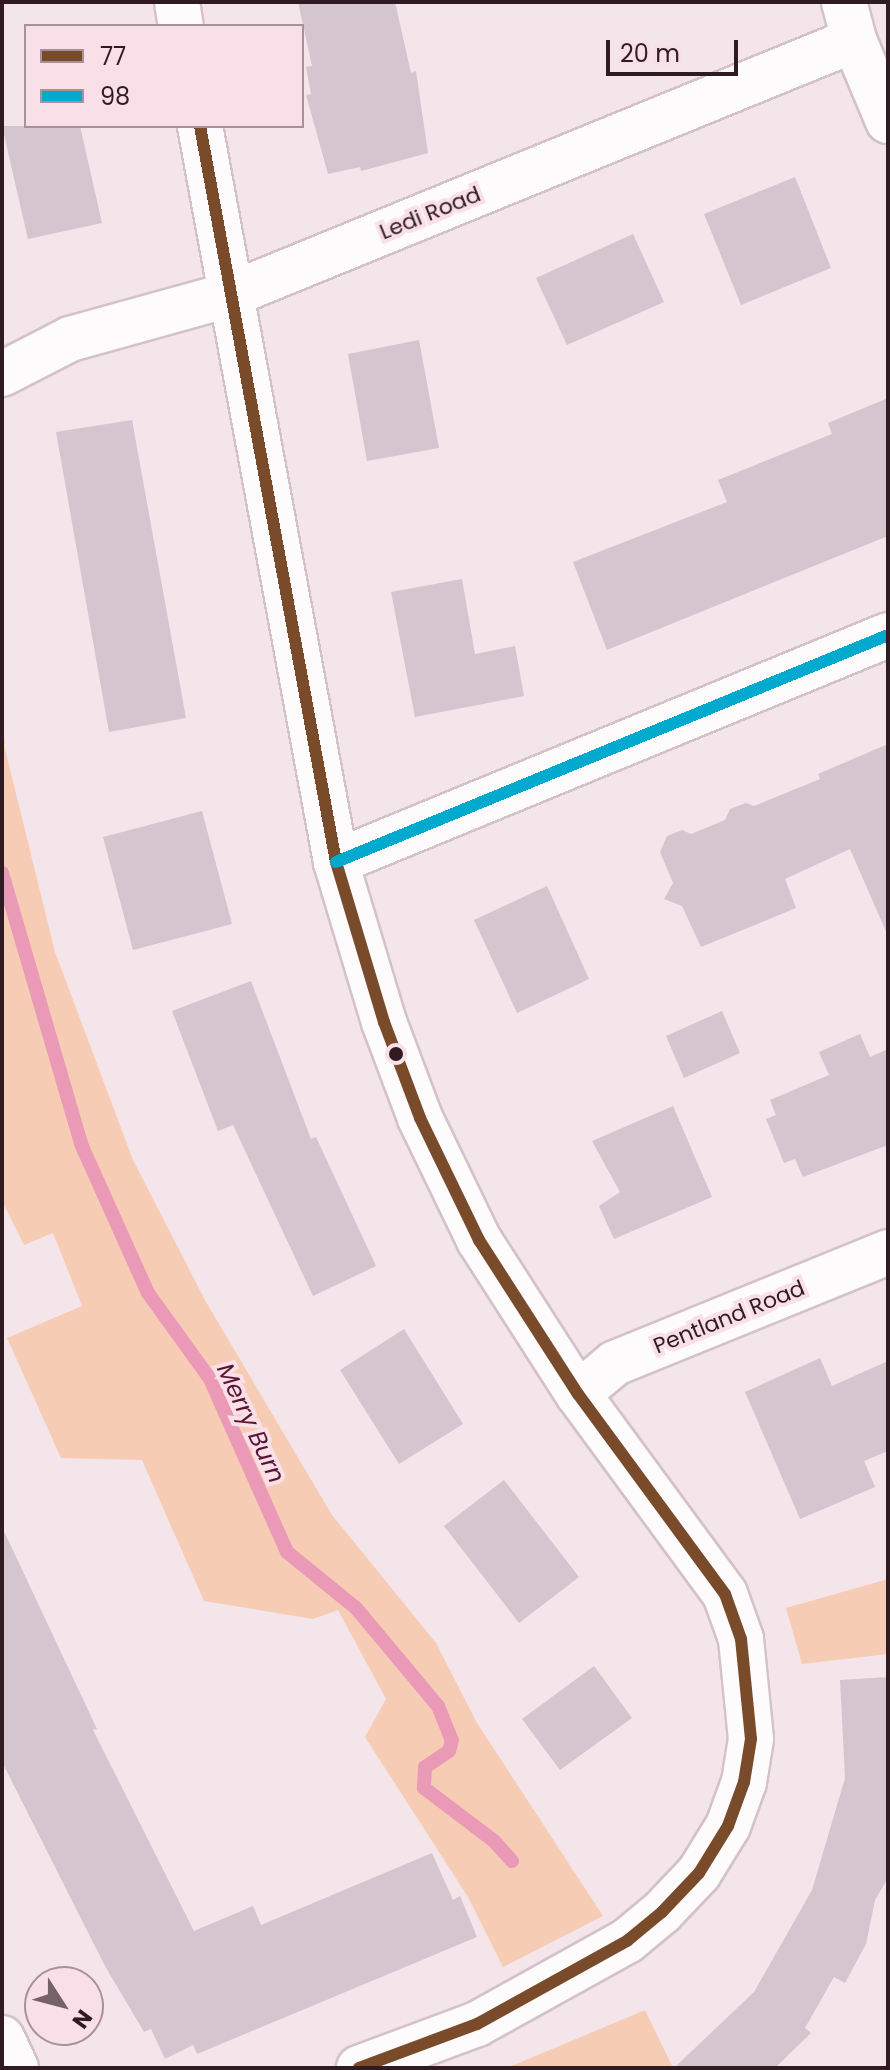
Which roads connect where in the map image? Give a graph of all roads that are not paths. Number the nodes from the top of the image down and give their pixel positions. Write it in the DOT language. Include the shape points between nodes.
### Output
graph roads {
  1 [pos="177,2"];
  2 [pos="849,21"];
  3 [pos="181,24"];
  4 [pos="888,121"];
  5 [pos="200,128"];
  6 [pos="232,294"];
  7 [pos="2,374"];
  8 [pos="888,635"];
  9 [pos="336,862"];
  10 [pos="888,1252"];
  11 [pos="578,1394"];
  12 [pos="359,2068"];
  1 -- 3 [label="street"];
  2 -- 4 [label="street"];
  2 -- 6 [label="street, Ledi Road"];
  5 -- 6 [label="street"];
  6 -- 7 [label="street, Ledi Road" via="70,339"];
  6 -- 9 [label="street"];
  8 -- 9 [label="street"];
  9 -- 11 [label="street" via="384,1022 420,1118 479,1240"];
  10 -- 11 [label="street, Pentland Road" via="615,1363"];
  11 -- 12 [label="street" via="725,1594 744,1656 751,1739 744,1782 728,1826 699,1873 627,1941 477,2024"];
}
